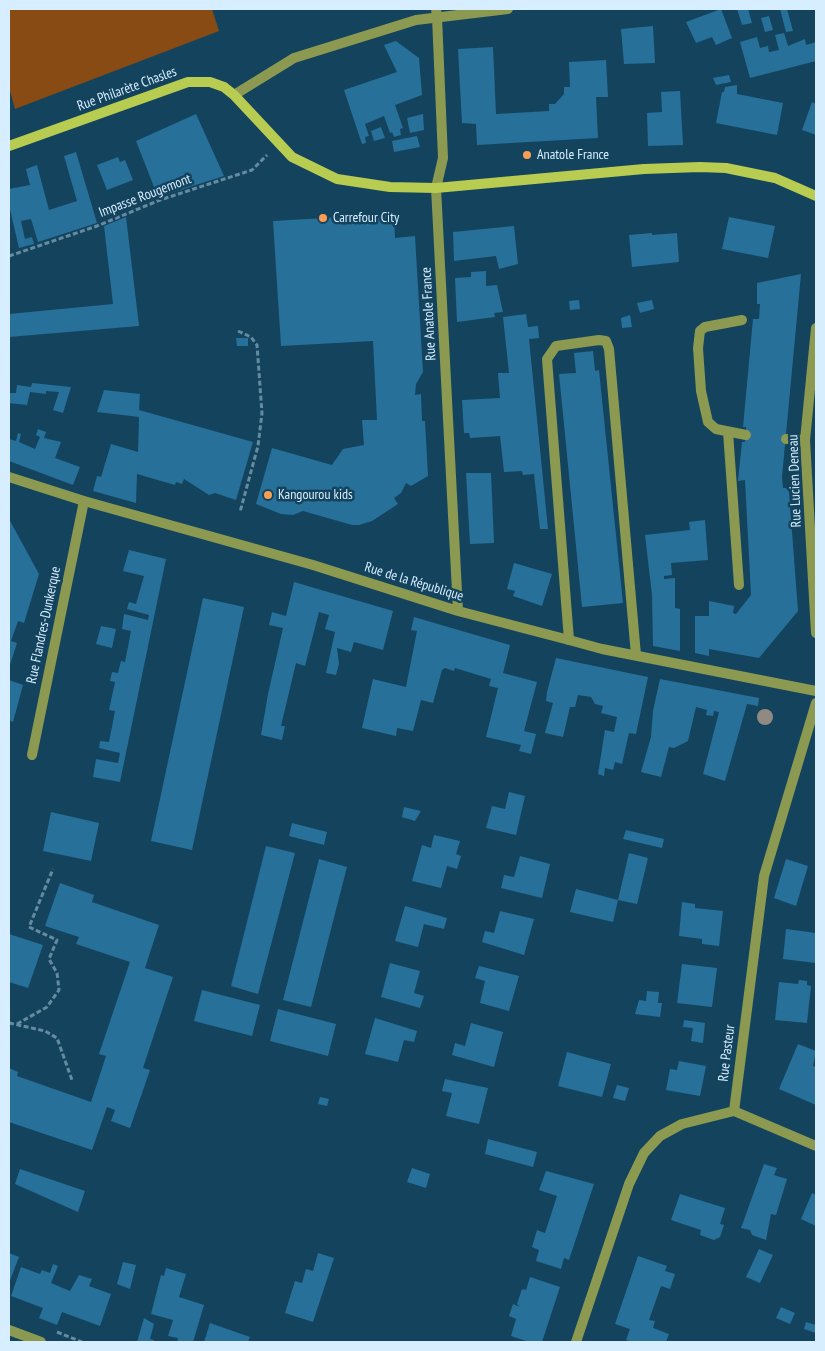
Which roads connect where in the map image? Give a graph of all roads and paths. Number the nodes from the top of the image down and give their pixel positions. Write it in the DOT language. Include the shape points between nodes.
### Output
graph roads {
  1 [pos="508,9"];
  2 [pos="436,13"];
  3 [pos="234,95"];
  4 [pos="279,142"];
  5 [pos="9,146"];
  6 [pos="436,188"];
  7 [pos="816,196"];
  8 [pos="9,256"];
  9 [pos="742,320"];
  10 [pos="816,328"];
  11 [pos="238,331"];
  12 [pos="728,432"];
  13 [pos="746,435"];
  14 [pos="786,439"];
  15 [pos="805,440"];
  16 [pos="9,477"];
  17 [pos="84,501"];
  18 [pos="240,512"];
  19 [pos="739,585"];
  20 [pos="458,610"];
  21 [pos="816,633"];
  22 [pos="568,640"];
  23 [pos="636,655"];
  24 [pos="816,691"];
  25 [pos="816,703"];
  26 [pos="32,755"];
  27 [pos="53,869"];
  28 [pos="9,1022"];
  29 [pos="17,1024"];
  30 [pos="72,1080"];
  31 [pos="734,1111"];
  32 [pos="816,1146"];
  33 [pos="9,1330"];
  34 [pos="41,1342"];
  35 [pos="576,1342"];
  1 -- 2 [label="street"];
  2 -- 3 [label="street" via="294,58"];
  2 -- 6 [label="street, Rue Anatole France" via="443,158"];
  3 -- 4 [label="street, Rue Philarète Chasles"];
  3 -- 5 [label="street, Rue Philarète Chasles" via="210,82 188,82"];
  4 -- 6 [label="street, Rue Philarète Chasles" via="292,157 337,180 390,187"];
  4 -- 8 [label="path, Impasse Rougemont" via="252,170"];
  6 -- 7 [label="street, Rue Philarète Chasles" via="700,167 726,168 775,178"];
  6 -- 20 [label="street, Rue Anatole France"];
  9 -- 12 [label="street" via="706,327 700,331 698,339 701,390 708,422 716,429"];
  10 -- 15 [label="street, Rue Lucien Deneau"];
  11 -- 18 [label="path" via="257,344 262,413 258,446"];
  12 -- 13 [label="street"];
  12 -- 19 [label="street"];
  14 -- 15 [label="street"];
  15 -- 21 [label="street, Rue Lucien Deneau"];
  16 -- 17 [label="street, Rue de la République"];
  17 -- 20 [label="street, Rue de la République" via="313,565"];
  17 -- 26 [label="street, Rue Flandres-Dunkerque"];
  20 -- 22 [label="street, Rue de la République"];
  22 -- 23 [label="street, Rue de la République"];
  22 -- 23 [label="street" via="547,360 556,346 599,340 606,341 609,350"];
  23 -- 24 [label="street, Rue de la République"];
  25 -- 31 [label="street, Rue Pasteur" via="764,876"];
  27 -- 29 [label="path" via="29,927 57,940 49,959 57,973 59,990 47,1007"];
  28 -- 29 [label="path"];
  29 -- 30 [label="path" via="58,1038"];
  31 -- 32 [label="street"];
  31 -- 35 [label="street" via="682,1124 660,1136 644,1153 629,1184"];
  33 -- 34 [label="street"];
}
